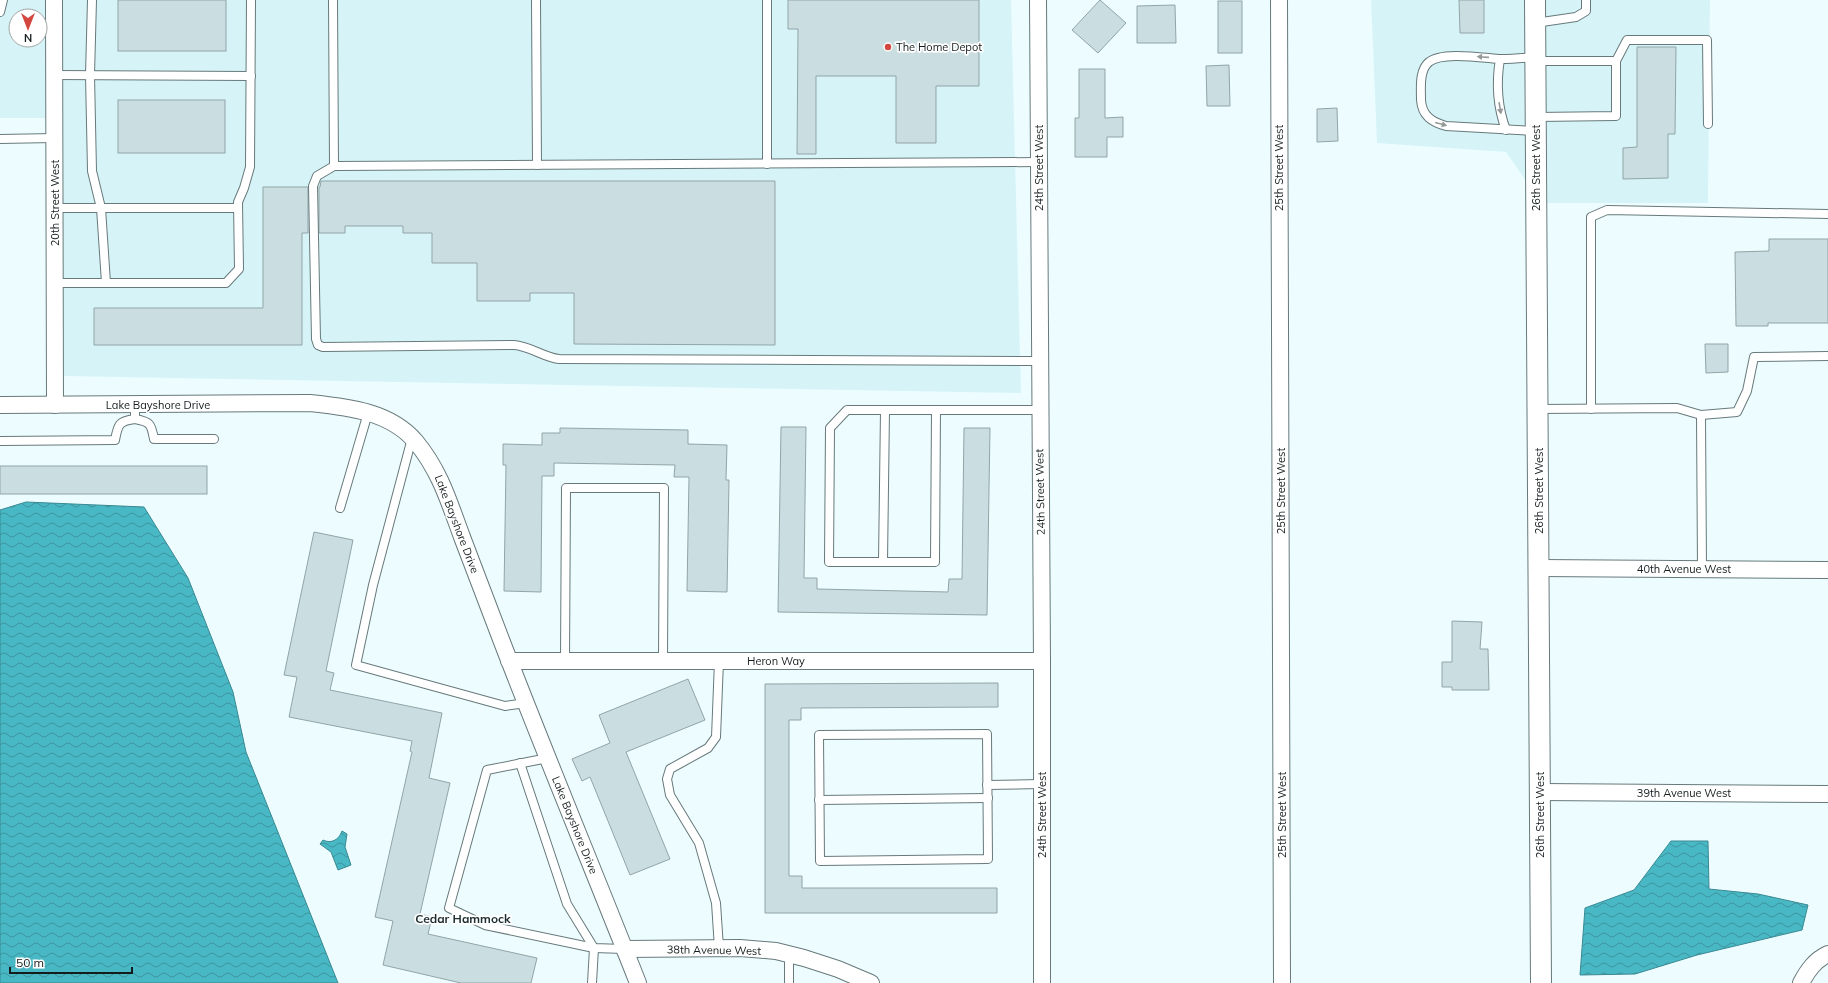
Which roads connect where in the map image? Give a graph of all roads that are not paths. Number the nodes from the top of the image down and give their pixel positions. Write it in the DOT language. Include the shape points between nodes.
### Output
graph roads {
  1 [pos="3,0"];
  2 [pos="54,0"];
  3 [pos="92,0"];
  4 [pos="251,0"];
  5 [pos="334,0"];
  6 [pos="536,0"];
  7 [pos="767,0"];
  8 [pos="1038,0"];
  9 [pos="1279,0"];
  10 [pos="1535,0"];
  11 [pos="1586,0"];
  12 [pos="0,12"];
  13 [pos="1535,23"];
  14 [pos="1500,59"];
  15 [pos="1536,59"];
  16 [pos="1616,61"];
  17 [pos="54,75"];
  18 [pos="90,75"];
  19 [pos="251,76"];
  20 [pos="1536,124"];
  21 [pos="1708,124"];
  22 [pos="1506,130"];
  23 [pos="0,138"];
  24 [pos="54,138"];
  25 [pos="1038,162"];
  26 [pos="768,164"];
  27 [pos="537,165"];
  28 [pos="334,166"];
  29 [pos="55,208"];
  30 [pos="101,208"];
  31 [pos="238,208"];
  32 [pos="1828,214"];
  33 [pos="55,283"];
  34 [pos="106,283"];
  35 [pos="1828,356"];
  36 [pos="1039,361"];
  37 [pos="0,405"];
  38 [pos="55,405"];
  39 [pos="1538,409"];
  40 [pos="1591,409"];
  41 [pos="885,410"];
  42 [pos="936,410"];
  43 [pos="1040,410"];
  44 [pos="135,412"];
  45 [pos="368,413"];
  46 [pos="1701,414"];
  47 [pos="412,438"];
  48 [pos="214,439"];
  49 [pos="0,441"];
  50 [pos="340,508"];
  51 [pos="883,562"];
  52 [pos="1539,568"];
  53 [pos="1702,569"];
  54 [pos="1828,570"];
  55 [pos="509,661"];
  56 [pos="565,661"];
  57 [pos="663,661"];
  58 [pos="719,661"];
  59 [pos="1042,661"];
  60 [pos="526,703"];
  61 [pos="548,758"];
  62 [pos="520,763"];
  63 [pos="987,784"];
  64 [pos="1041,784"];
  65 [pos="1540,792"];
  66 [pos="1828,794"];
  67 [pos="988,798"];
  68 [pos="820,800"];
  69 [pos="594,948"];
  70 [pos="719,948"];
  71 [pos="624,949"];
  72 [pos="789,954"];
  73 [pos="1828,954"];
  74 [pos="592,983"];
  75 [pos="638,983"];
  76 [pos="789,983"];
  77 [pos="871,983"];
  78 [pos="1042,983"];
  79 [pos="1282,983"];
  80 [pos="1541,983"];
  81 [pos="1801,983"];
  1 -- 12 [label="lane"];
  2 -- 17 [label="street, 20th Street West"];
  3 -- 18 [label="lane"];
  4 -- 19 [label="lane"];
  5 -- 28 [label="lane"];
  6 -- 27 [label="lane"];
  7 -- 26 [label="lane"];
  8 -- 25 [label="street, 24th Street West"];
  9 -- 79 [label="street, 25th Street West"];
  10 -- 13 [label="street, 26th Street West"];
  11 -- 13 [label="lane" via="1586,11 1576,17"];
  13 -- 15 [label="street, 26th Street West"];
  14 -- 15 [label="lane"];
  14 -- 22 [label="lane, one-way" via="1497,75 1498,96 1500,114"];
  14 -- 22 [label="lane, one-way" via="1481,56 1439,57 1428,62 1423,70 1422,104 1426,116 1435,123"];
  15 -- 16 [label="lane"];
  15 -- 20 [label="street, 26th Street West"];
  16 -- 20 [label="lane" via="1616,116"];
  16 -- 21 [label="lane" via="1627,40 1707,40"];
  17 -- 18 [label="lane"];
  17 -- 24 [label="street, 20th Street West"];
  18 -- 19 [label="lane"];
  18 -- 30 [label="lane" via="92,171"];
  19 -- 31 [label="lane" via="250,167"];
  20 -- 22 [label="lane"];
  20 -- 39 [label="street, 26th Street West"];
  23 -- 24 [label="lane"];
  24 -- 29 [label="street, 20th Street West"];
  25 -- 26 [label="lane"];
  25 -- 36 [label="street, 24th Street West"];
  26 -- 27 [label="lane"];
  27 -- 28 [label="lane"];
  28 -- 36 [label="lane" via="317,176 312,186 318,345 520,345 559,359"];
  29 -- 30 [label="lane"];
  29 -- 33 [label="street, 20th Street West"];
  30 -- 31 [label="lane"];
  30 -- 34 [label="lane"];
  31 -- 34 [label="lane" via="239,269 226,283"];
  32 -- 40 [label="lane" via="1607,210 1592,217"];
  33 -- 34 [label="lane"];
  33 -- 38 [label="street, 20th Street West"];
  35 -- 46 [label="lane" via="1754,357 1748,391 1737,412"];
  36 -- 43 [label="street, 24th Street West"];
  37 -- 38 [label="street, Lake Bayshore Drive"];
  38 -- 44 [label="street, Lake Bayshore Drive"];
  39 -- 40 [label="lane"];
  39 -- 52 [label="street, 26th Street West"];
  40 -- 46 [label="lane" via="1677,408"];
  41 -- 42 [label="lane"];
  41 -- 51 [label="lane"];
  41 -- 51 [label="lane" via="847,410 830,428 829,562"];
  42 -- 43 [label="lane"];
  42 -- 51 [label="lane" via="935,562"];
  43 -- 59 [label="street, 24th Street West"];
  44 -- 45 [label="street, Lake Bayshore Drive" via="310,403"];
  44 -- 48 [label="lane" via="152,427 154,439"];
  44 -- 49 [label="lane" via="118,426 115,440"];
  45 -- 47 [label="street, Lake Bayshore Drive" via="390,421"];
  45 -- 50 [label="lane"];
  46 -- 53 [label="lane"];
  47 -- 55 [label="street, Lake Bayshore Drive" via="438,472"];
  47 -- 60 [label="lane" via="373,585 356,665 505,706"];
  52 -- 53 [label="street, 40th Avenue West"];
  52 -- 65 [label="street, 26th Street West"];
  53 -- 54 [label="street, 40th Avenue West"];
  55 -- 56 [label="street, Heron Way"];
  55 -- 60 [label="street, Lake Bayshore Drive"];
  56 -- 57 [label="street, Heron Way"];
  56 -- 57 [label="lane" via="566,488 664,488"];
  57 -- 58 [label="street, Heron Way"];
  58 -- 59 [label="street, Heron Way"];
  58 -- 70 [label="lane" via="716,737 708,748 670,769 667,779 670,795 699,843 716,903"];
  59 -- 64 [label="street, 24th Street West"];
  60 -- 61 [label="street, Lake Bayshore Drive"];
  61 -- 62 [label="lane"];
  61 -- 71 [label="street, Lake Bayshore Drive"];
  62 -- 69 [label="lane" via="567,904"];
  62 -- 69 [label="lane" via="487,770 450,908 485,925"];
  63 -- 64 [label="lane"];
  63 -- 67 [label="lane"];
  63 -- 68 [label="lane" via="987,734 819,735"];
  64 -- 78 [label="street, 24th Street West"];
  65 -- 66 [label="street, 39th Avenue West"];
  65 -- 80 [label="street, 26th Street West"];
  67 -- 68 [label="lane"];
  67 -- 68 [label="lane" via="988,859 820,861"];
  69 -- 71 [label="lane"];
  69 -- 74 [label="lane"];
  70 -- 71 [label="street, 38th Avenue West"];
  70 -- 72 [label="street, 38th Avenue West"];
  71 -- 75 [label="street, Lake Bayshore Drive"];
  72 -- 76 [label="lane"];
  72 -- 77 [label="street, 38th Avenue West" via="838,969"];
  73 -- 81 [label="street" via="1808,969"];
}
